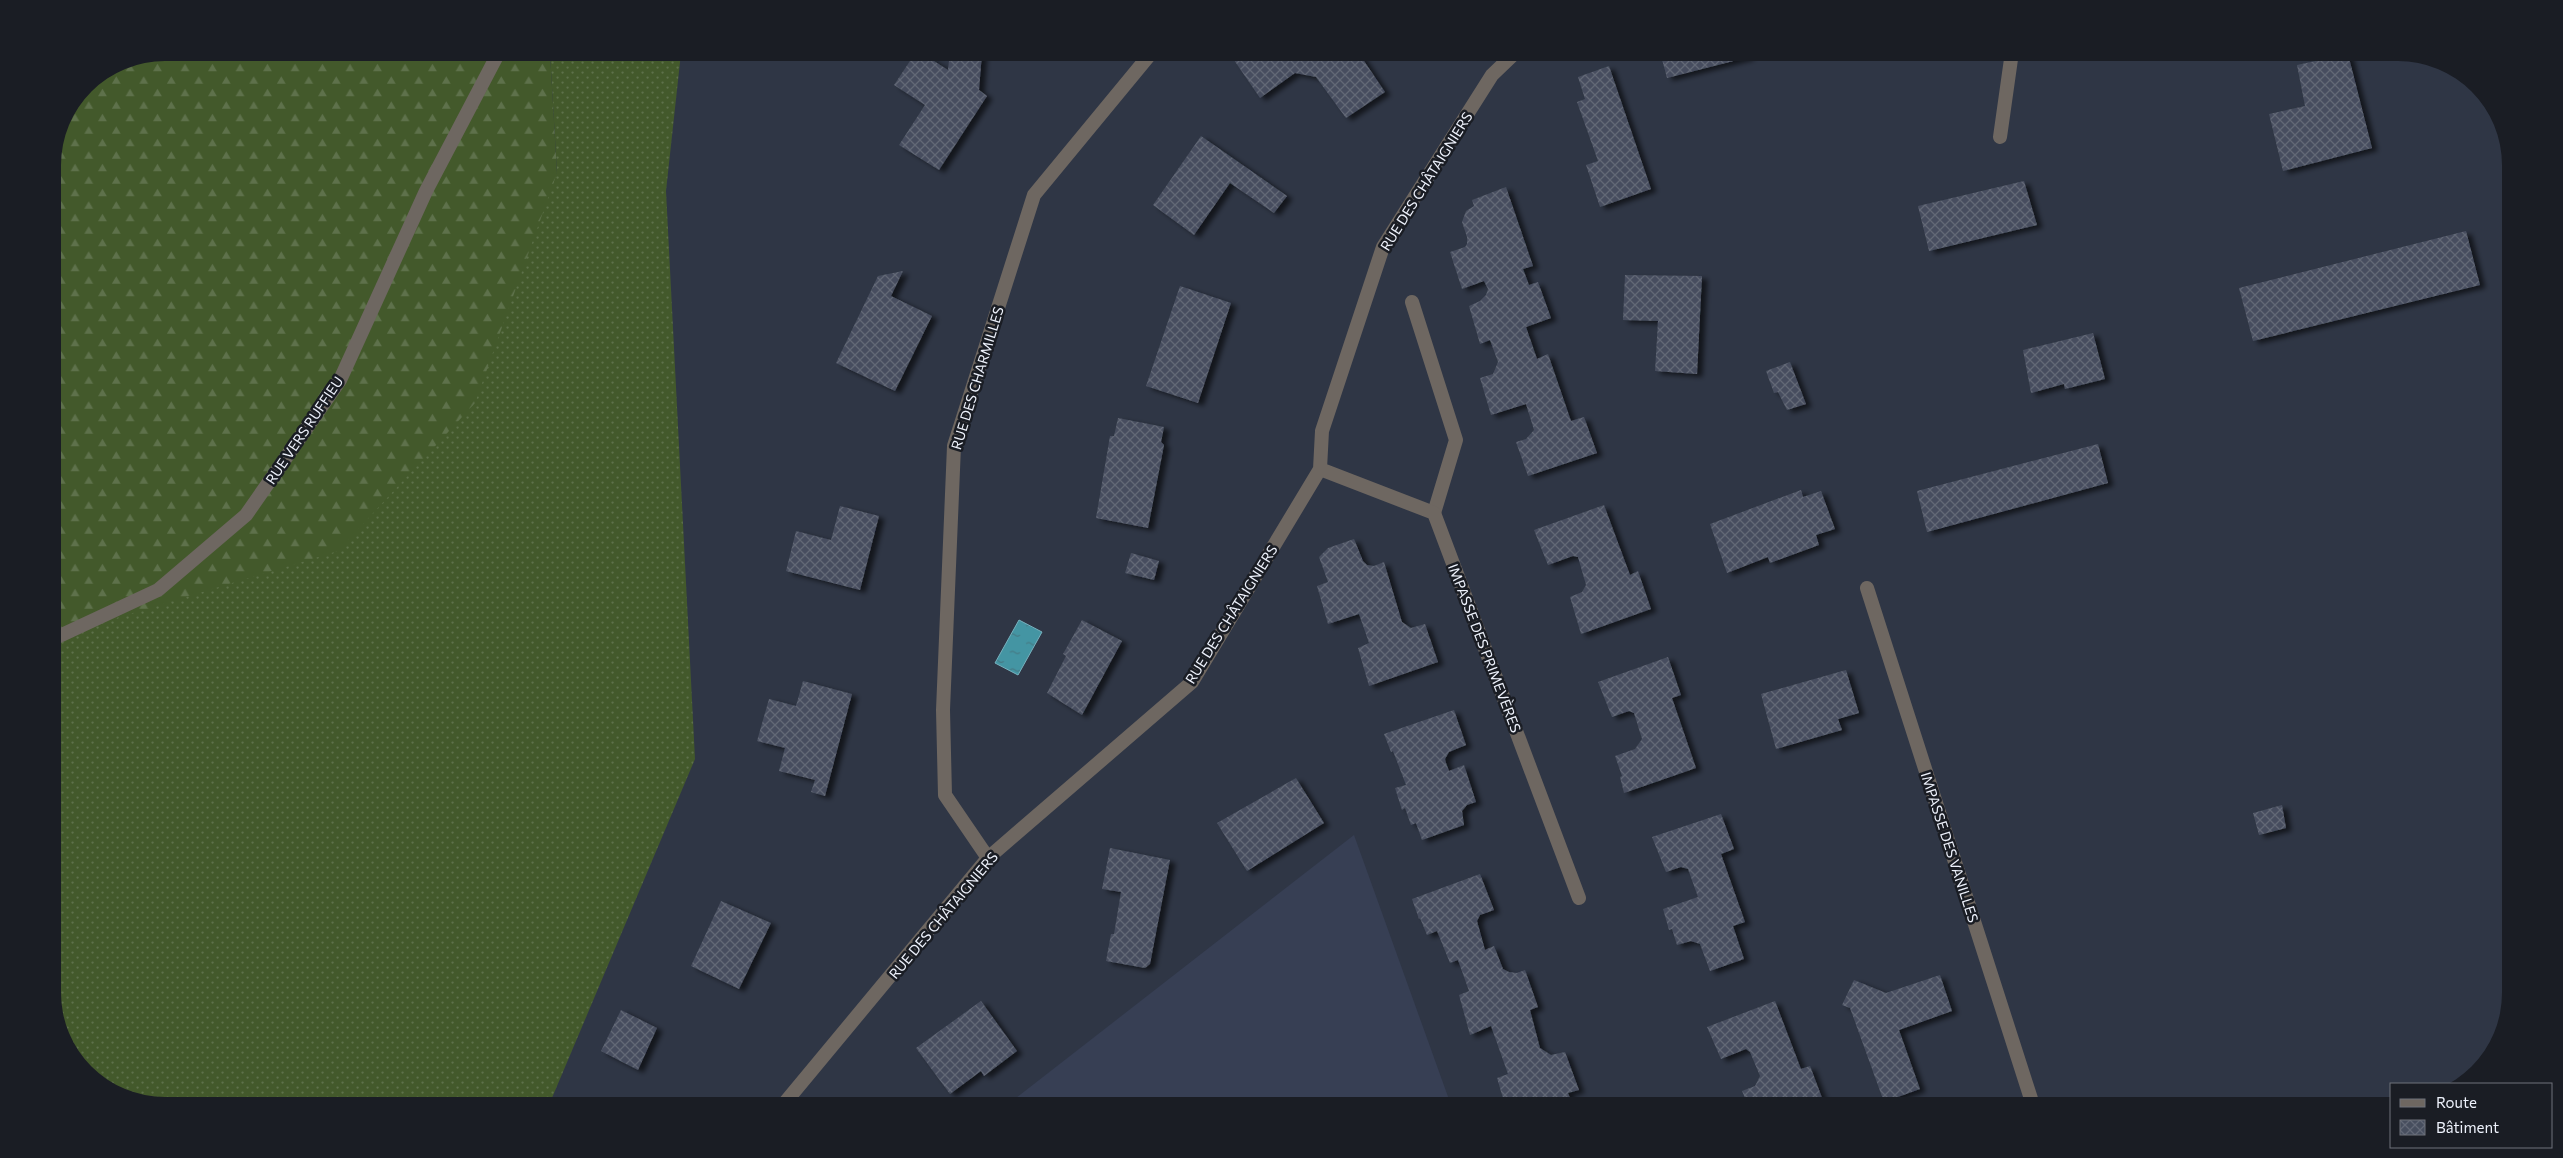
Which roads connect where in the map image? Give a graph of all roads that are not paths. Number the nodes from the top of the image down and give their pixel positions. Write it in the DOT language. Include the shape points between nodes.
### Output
graph roads {
  1 [pos="494,61"];
  2 [pos="1145,61"];
  3 [pos="1507,61"];
  4 [pos="2011,61"];
  5 [pos="2000,137"];
  6 [pos="1412,302"];
  7 [pos="1320,469"];
  8 [pos="1434,513"];
  9 [pos="1867,588"];
  10 [pos="61,635"];
  11 [pos="988,858"];
  12 [pos="1578,898"];
  13 [pos="791,1097"];
  14 [pos="2030,1097"];
  1 -- 10 [label="street, RUE VERS RUFFIEU" via="426,191 340,380 246,515 158,590"];
  2 -- 11 [label="street, RUE DES CHARMILLES" via="1034,194 954,446 943,710 945,795"];
  3 -- 7 [label="street, RUE DES CHÂTAIGNIERS" via="1492,75 1383,247 1322,431"];
  4 -- 5 [label="street"];
  6 -- 8 [label="street" via="1456,440"];
  7 -- 8 [label="street"];
  7 -- 11 [label="street, RUE DES CHÂTAIGNIERS" via="1192,682"];
  8 -- 12 [label="street, IMPASSE DES PRIMEVÈRES"];
  9 -- 14 [label="street, IMPASSE DES VANILLES"];
  11 -- 13 [label="street, RUE DES CHÂTAIGNIERS"];
}
